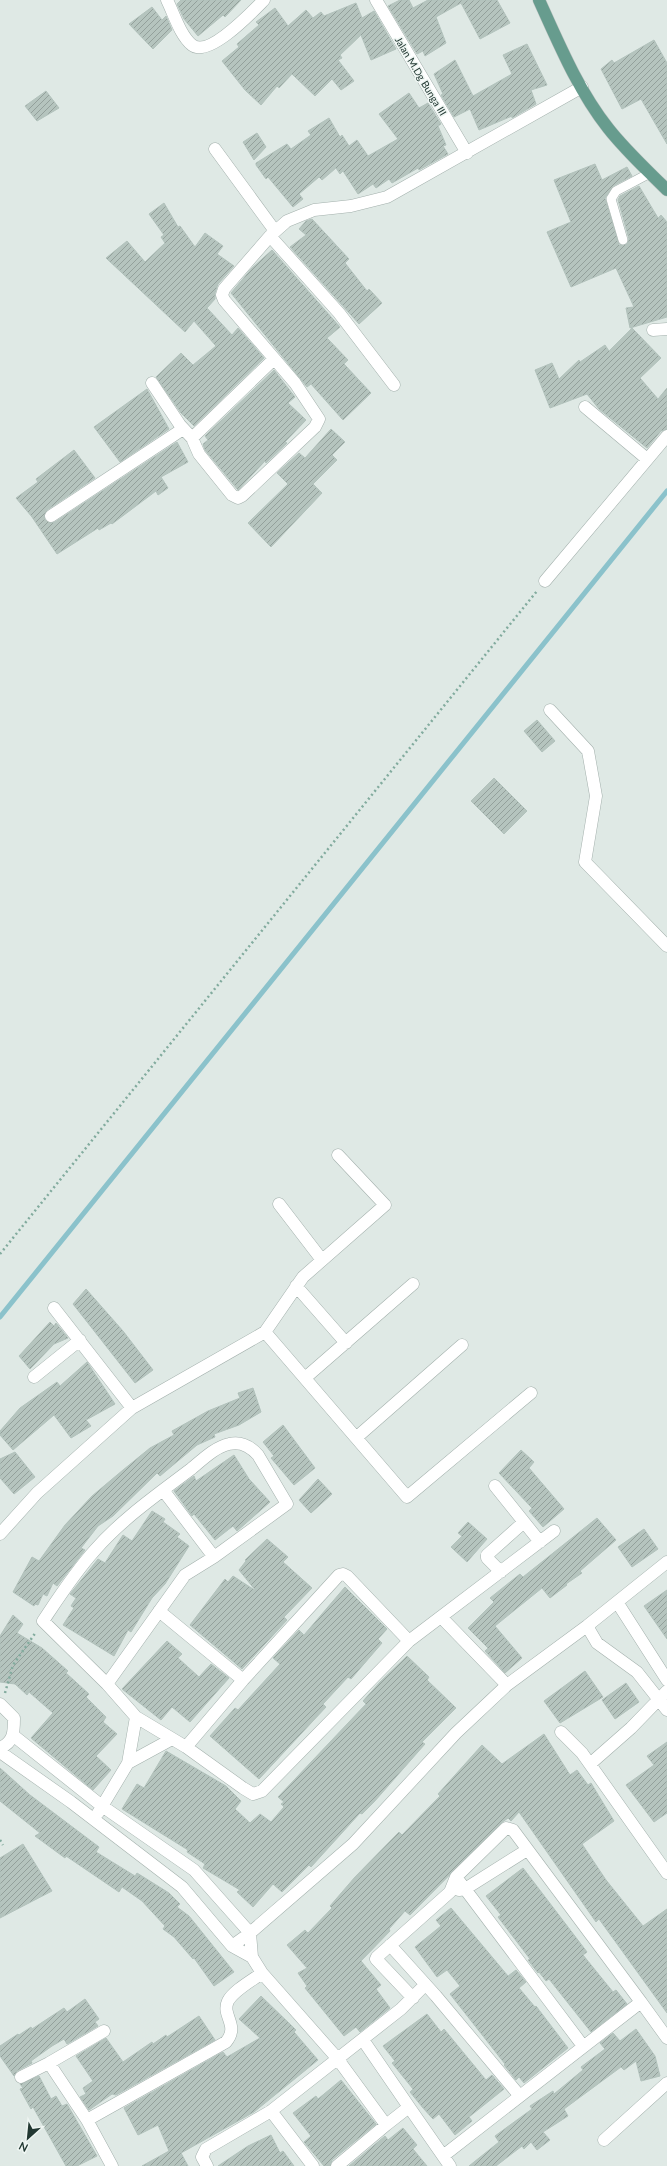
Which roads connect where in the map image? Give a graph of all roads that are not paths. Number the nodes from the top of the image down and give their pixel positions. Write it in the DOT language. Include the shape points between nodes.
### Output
graph roads {
  1 [pos="167,0"];
  2 [pos="264,0"];
  3 [pos="376,0"];
  4 [pos="539,0"];
  5 [pos="582,87"];
  6 [pos="216,149"];
  7 [pos="467,153"];
  8 [pos="650,173"];
  9 [pos="667,190"];
  10 [pos="273,233"];
  11 [pos="623,240"];
  12 [pos="667,329"];
  13 [pos="653,330"];
  14 [pos="274,359"];
  15 [pos="152,383"];
  16 [pos="394,385"];
  17 [pos="586,406"];
  18 [pos="183,429"];
  19 [pos="667,436"];
  20 [pos="192,438"];
  21 [pos="647,459"];
  22 [pos="51,516"];
  23 [pos="545,581"];
  24 [pos="550,710"];
  25 [pos="667,946"];
  26 [pos="338,1155"];
  27 [pos="279,1204"];
  28 [pos="322,1260"];
  29 [pos="413,1284"];
  30 [pos="296,1286"];
  31 [pos="54,1308"];
  32 [pos="265,1332"];
  33 [pos="80,1340"];
  34 [pos="346,1343"];
  35 [pos="462,1345"];
  36 [pos="34,1378"];
  37 [pos="305,1378"];
  38 [pos="531,1393"];
  39 [pos="132,1408"];
  40 [pos="357,1437"];
  41 [pos="495,1486"];
  42 [pos="163,1490"];
  43 [pos="524,1522"];
  44 [pos="554,1531"];
  45 [pos="0,1534"];
  46 [pos="540,1542"];
  47 [pos="214,1557"];
  48 [pos="667,1562"];
  49 [pos="501,1572"];
  50 [pos="617,1602"];
  51 [pos="159,1611"];
  52 [pos="441,1617"];
  53 [pos="587,1626"];
  54 [pos="409,1641"];
  55 [pos="243,1680"];
  56 [pos="667,1680"];
  57 [pos="107,1684"];
  58 [pos="507,1685"];
  59 [pos="663,1695"];
  60 [pos="1,1704"];
  61 [pos="667,1710"];
  62 [pos="136,1717"];
  63 [pos="561,1732"];
  64 [pos="14,1736"];
  65 [pos="172,1739"];
  66 [pos="186,1747"];
  67 [pos="0,1748"];
  68 [pos="0,1752"];
  69 [pos="128,1763"];
  70 [pos="590,1764"];
  71 [pos="102,1806"];
  72 [pos="94,1819"];
  73 [pos="527,1850"];
  74 [pos="667,1873"];
  75 [pos="456,1877"];
  76 [pos="465,1889"];
  77 [pos="450,1892"];
  78 [pos="250,1933"];
  79 [pos="390,1945"];
  80 [pos="232,1946"];
  81 [pos="252,1957"];
  82 [pos="262,1973"];
  83 [pos="425,1985"];
  84 [pos="412,1998"];
  85 [pos="641,2002"];
  86 [pos="104,2031"];
  87 [pos="667,2038"];
  88 [pos="363,2040"];
  89 [pos="583,2046"];
  90 [pos="337,2058"];
  91 [pos="49,2063"];
  92 [pos="21,2077"];
  93 [pos="667,2082"];
  94 [pos="519,2095"];
  95 [pos="409,2107"];
  96 [pos="271,2111"];
  97 [pos="87,2120"];
  98 [pos="386,2125"];
  99 [pos="604,2140"];
  100 [pos="443,2156"];
  101 [pos="112,2166"];
  102 [pos="207,2166"];
  103 [pos="313,2166"];
  104 [pos="337,2166"];
  105 [pos="450,2166"];
  1 -- 2 [label="street" via="186,38 198,48 210,45 223,37"];
  3 -- 7 [label="street, Jalan M.Dg Bunga III"];
  4 -- 5 [label="main road"];
  5 -- 7 [label="street"];
  5 -- 8 [label="main road" via="608,128"];
  6 -- 10 [label="street"];
  7 -- 10 [label="street" via="387,197 351,206 314,210 295,216"];
  8 -- 9 [label="main road"];
  8 -- 11 [label="lane" via="616,191 611,199"];
  10 -- 14 [label="street" via="224,289 222,295"];
  10 -- 16 [label="street"];
  12 -- 13 [label="street"];
  14 -- 20 [label="street"];
  14 -- 20 [label="street" via="296,383 318,416 315,427 238,498 232,495 199,454"];
  15 -- 18 [label="street"];
  17 -- 21 [label="street"];
  18 -- 20 [label="street"];
  18 -- 22 [label="street"];
  19 -- 21 [label="street"];
  21 -- 23 [label="street"];
  24 -- 25 [label="street" via="588,751 596,796 584,862"];
  26 -- 28 [label="street" via="385,1205"];
  27 -- 28 [label="street"];
  28 -- 30 [label="street" via="302,1277"];
  29 -- 34 [label="street"];
  30 -- 32 [label="street"];
  30 -- 34 [label="street"];
  31 -- 33 [label="street"];
  32 -- 37 [label="street"];
  32 -- 39 [label="street"];
  33 -- 36 [label="street"];
  33 -- 39 [label="street"];
  34 -- 37 [label="street"];
  35 -- 40 [label="street"];
  37 -- 40 [label="street"];
  38 -- 40 [label="street" via="407,1497"];
  39 -- 45 [label="street" via="37,1493"];
  41 -- 43 [label="street"];
  42 -- 47 [label="street"];
  42 -- 47 [label="street" via="228,1444 237,1442 247,1445 258,1454 287,1504"];
  42 -- 57 [label="street" via="96,1548 43,1621"];
  43 -- 46 [label="street"];
  43 -- 49 [label="street" via="487,1556"];
  44 -- 46 [label="street"];
  46 -- 49 [label="street"];
  47 -- 51 [label="street" via="185,1575"];
  48 -- 50 [label="street"];
  49 -- 52 [label="street"];
  50 -- 53 [label="street"];
  50 -- 56 [label="street"];
  51 -- 55 [label="street"];
  51 -- 57 [label="street"];
  52 -- 54 [label="street"];
  52 -- 58 [label="street"];
  53 -- 58 [label="street"];
  53 -- 59 [label="street" via="596,1643 637,1672"];
  54 -- 55 [label="street" via="343,1574 339,1575"];
  54 -- 66 [label="street" via="262,1791 253,1794"];
  55 -- 66 [label="street"];
  57 -- 62 [label="street"];
  58 -- 78 [label="street" via="456,1733 353,1844"];
  59 -- 61 [label="street"];
  59 -- 70 [label="street"];
  60 -- 64 [label="street" via="14,1718"];
  62 -- 65 [label="street"];
  62 -- 69 [label="street"];
  63 -- 70 [label="street"];
  64 -- 67 [label="street" via="7,1745"];
  64 -- 71 [label="street"];
  65 -- 66 [label="street"];
  65 -- 69 [label="street"];
  68 -- 72 [label="street"];
  69 -- 71 [label="street"];
  70 -- 74 [label="street"];
  71 -- 72 [label="street"];
  71 -- 78 [label="street" via="194,1870"];
  72 -- 80 [label="street" via="182,1887"];
  73 -- 75 [label="street" via="513,1830 506,1828"];
  73 -- 76 [label="street"];
  73 -- 85 [label="street"];
  75 -- 76 [label="street"];
  75 -- 77 [label="street"];
  76 -- 77 [label="street"];
  76 -- 89 [label="street"];
  77 -- 79 [label="street"];
  78 -- 80 [label="street"];
  78 -- 81 [label="street"];
  79 -- 83 [label="street"];
  79 -- 84 [label="street" via="376,1958"];
  80 -- 81 [label="street"];
  81 -- 82 [label="street"];
  82 -- 90 [label="street"];
  82 -- 97 [label="street" via="228,2001 227,2008 233,2029 226,2042"];
  83 -- 84 [label="street"];
  83 -- 94 [label="street"];
  84 -- 88 [label="street"];
  85 -- 87 [label="street"];
  85 -- 89 [label="street"];
  86 -- 91 [label="street"];
  88 -- 90 [label="street"];
  88 -- 95 [label="street"];
  89 -- 94 [label="street"];
  90 -- 96 [label="street"];
  90 -- 98 [label="street"];
  91 -- 92 [label="street"];
  91 -- 97 [label="street"];
  93 -- 99 [label="street"];
  94 -- 100 [label="street"];
  95 -- 98 [label="street"];
  95 -- 100 [label="street"];
  96 -- 102 [label="street" via="206,2149 202,2157"];
  96 -- 103 [label="street"];
  97 -- 101 [label="street"];
  98 -- 104 [label="street"];
  100 -- 105 [label="street"];
}
